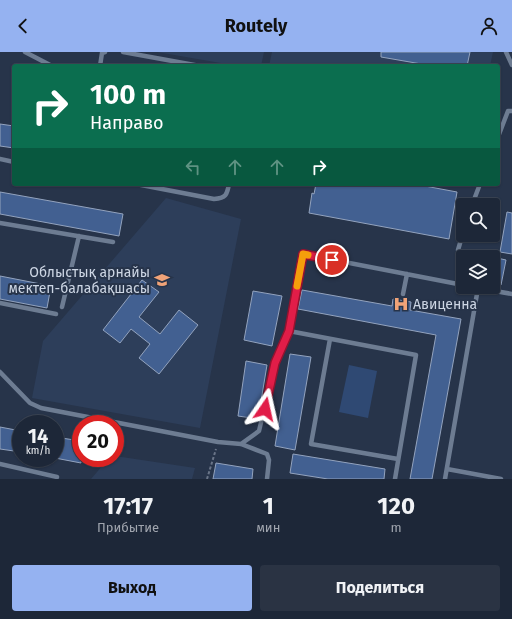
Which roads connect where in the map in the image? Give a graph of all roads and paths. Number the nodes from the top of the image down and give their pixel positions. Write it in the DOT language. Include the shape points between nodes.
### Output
graph roads {
  1 [pos="25,52"];
  2 [pos="105,52"];
  3 [pos="123,52"];
  4 [pos="506,52"];
  5 [pos="48,64"];
  6 [pos="100,64"];
  7 [pos="189,64"];
  8 [pos="512,65"];
  9 [pos="512,112"];
  10 [pos="500,132"];
  11 [pos="0,159"];
  12 [pos="12,162"];
  13 [pos="147,186"];
  14 [pos="229,186"];
  15 [pos="479,186"];
  16 [pos="475,198"];
  17 [pos="0,224"];
  18 [pos="79,236"];
  19 [pos="113,242"];
  20 [pos="407,274"];
  21 [pos="456,284"];
  22 [pos="500,292"];
  23 [pos="403,294"];
  24 [pos="477,294"];
  25 [pos="512,294"];
  26 [pos="0,303"];
  27 [pos="62,306"];
  28 [pos="56,314"];
  29 [pos="289,331"];
  30 [pos="330,339"];
  31 [pos="0,372"];
  32 [pos="218,442"];
  33 [pos="241,444"];
  34 [pos="398,459"];
  35 [pos="0,464"];
  36 [pos="447,469"];
  37 [pos="58,477"];
  38 [pos="207,479"];
  39 [pos="267,479"];
  40 [pos="395,479"];
  41 [pos="445,479"];
  42 [pos="501,479"];
  1 -- 5 [label="lane"];
  2 -- 6 [label="lane" via="102,53"];
  3 -- 7 [label="lane"];
  4 -- 8 [label="lane"];
  9 -- 10 [label="lane" via="508,111"];
  11 -- 12 [label="lane"];
  13 -- 14 [label="lane" via="222,198"];
  15 -- 16 [label="lane"];
  17 -- 18 [label="lane"];
  18 -- 19 [label="lane"];
  18 -- 27 [label="lane"];
  20 -- 21 [label="lane"];
  20 -- 23 [label="lane"];
  20 -- 29 [label="lane" via="303,254"];
  22 -- 25 [label="lane"];
  24 -- 36 [label="lane"];
  26 -- 28 [label="lane"];
  29 -- 30 [label="lane"];
  29 -- 33 [label="lane" via="275,363 259,431"];
  30 -- 34 [label="lane" via="416,355"];
  30 -- 34 [label="lane" via="311,444"];
  31 -- 32 [label="lane" via="30,403 41,408"];
  32 -- 33 [label="lane"];
  32 -- 38 [label="path"];
  33 -- 39 [label="lane" via="267,454 270,460"];
  34 -- 40 [label="lane"];
  35 -- 37 [label="lane"];
  36 -- 41 [label="lane"];
  36 -- 42 [label="lane"];
}
